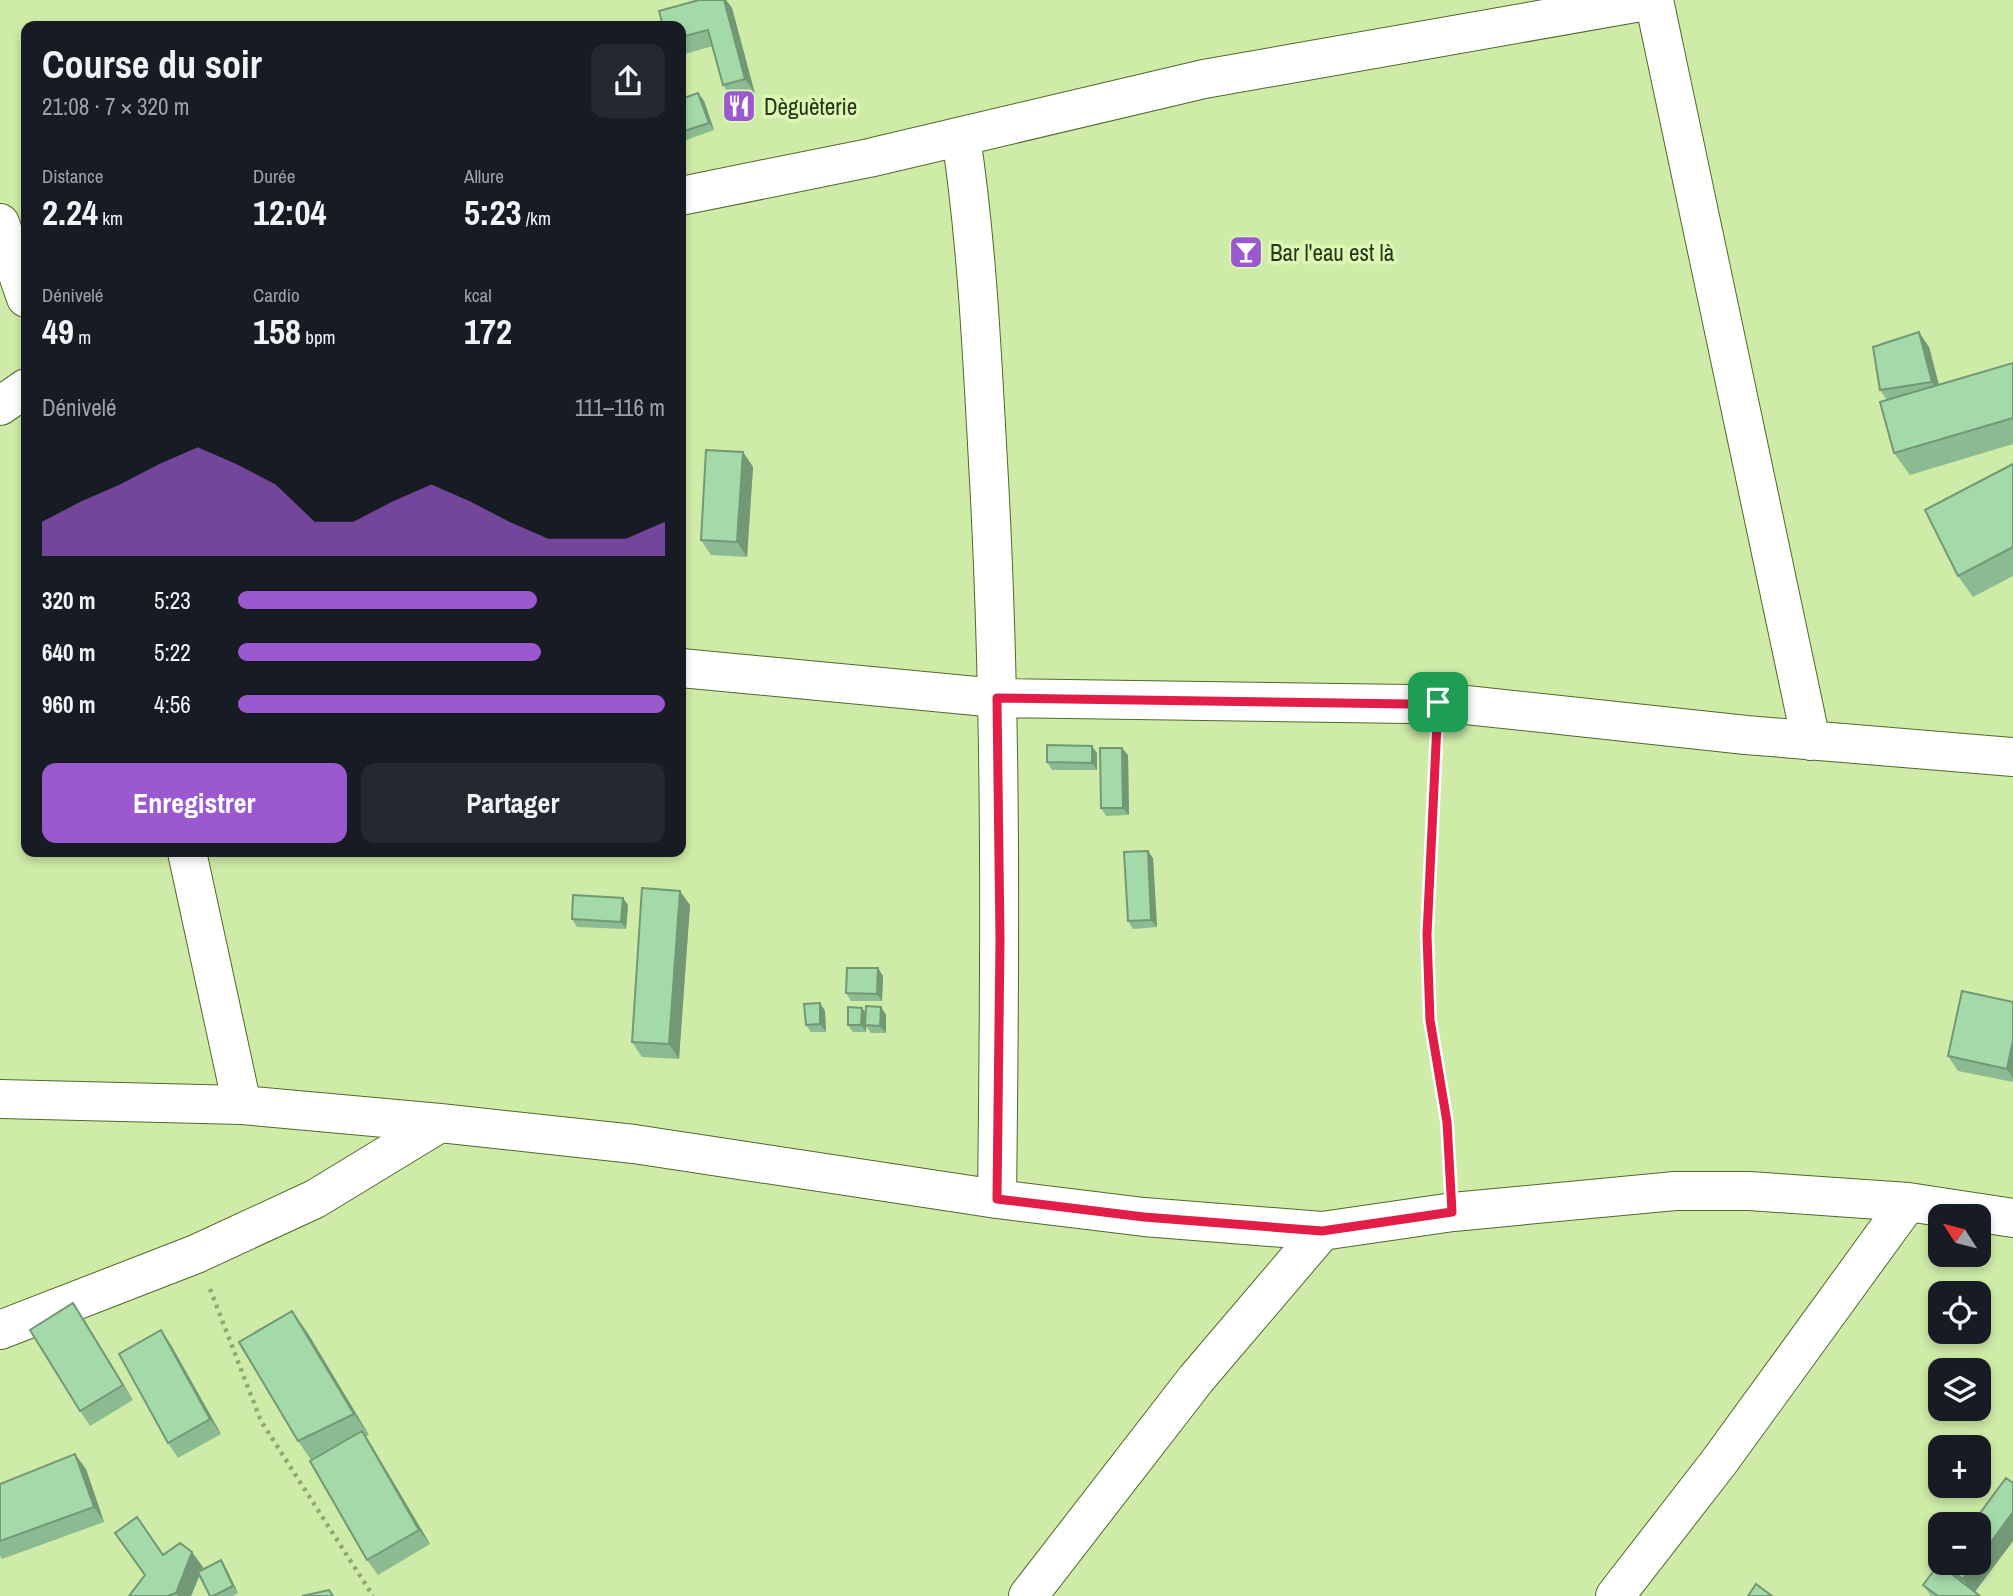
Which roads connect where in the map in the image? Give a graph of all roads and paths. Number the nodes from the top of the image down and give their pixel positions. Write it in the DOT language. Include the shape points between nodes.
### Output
graph roads {
  1 [pos="1653,0"];
  2 [pos="1567,8"];
  3 [pos="961,137"];
  4 [pos="686,195"];
  5 [pos="0,223"];
  6 [pos="21,284"];
  7 [pos="21,391"];
  8 [pos="0,406"];
  9 [pos="686,668"];
  10 [pos="997,698"];
  11 [pos="1438,702"];
  12 [pos="1811,741"];
  13 [pos="2013,757"];
  14 [pos="188,857"];
  15 [pos="0,1099"];
  16 [pos="242,1105"];
  17 [pos="440,1123"];
  18 [pos="997,1199"];
  19 [pos="1908,1202"];
  20 [pos="1452,1212"];
  21 [pos="2013,1218"];
  22 [pos="1322,1231"];
  23 [pos="196,1254"];
  24 [pos="0,1330"];
  25 [pos="373,1596"];
  26 [pos="1028,1596"];
  27 [pos="1615,1596"];
  1 -- 2 [label="street"];
  1 -- 12 [label="street"];
  2 -- 3 [label="street" via="1204,79"];
  3 -- 4 [label="street"];
  3 -- 10 [label="street" via="971,206 984,382"];
  5 -- 6 [label="street"];
  7 -- 8 [label="street"];
  9 -- 10 [label="street"];
  10 -- 11 [label="street"];
  10 -- 18 [label="street"];
  11 -- 12 [label="street"];
  11 -- 20 [label="path" via="1427,935 1430,1020 1447,1122"];
  12 -- 13 [label="street"];
  14 -- 16 [label="street"];
  15 -- 16 [label="street"];
  16 -- 17 [label="street"];
  17 -- 18 [label="street" via="634,1144"];
  17 -- 23 [label="street" via="315,1199"];
  18 -- 22 [label="street" via="1144,1217"];
  19 -- 20 [label="street" via="1675,1191"];
  19 -- 21 [label="street"];
  19 -- 27 [label="street"];
  20 -- 22 [label="street"];
  22 -- 26 [label="street" via="1196,1379"];
  23 -- 24 [label="street"];
  23 -- 25 [label="path" via="261,1420"];
}
